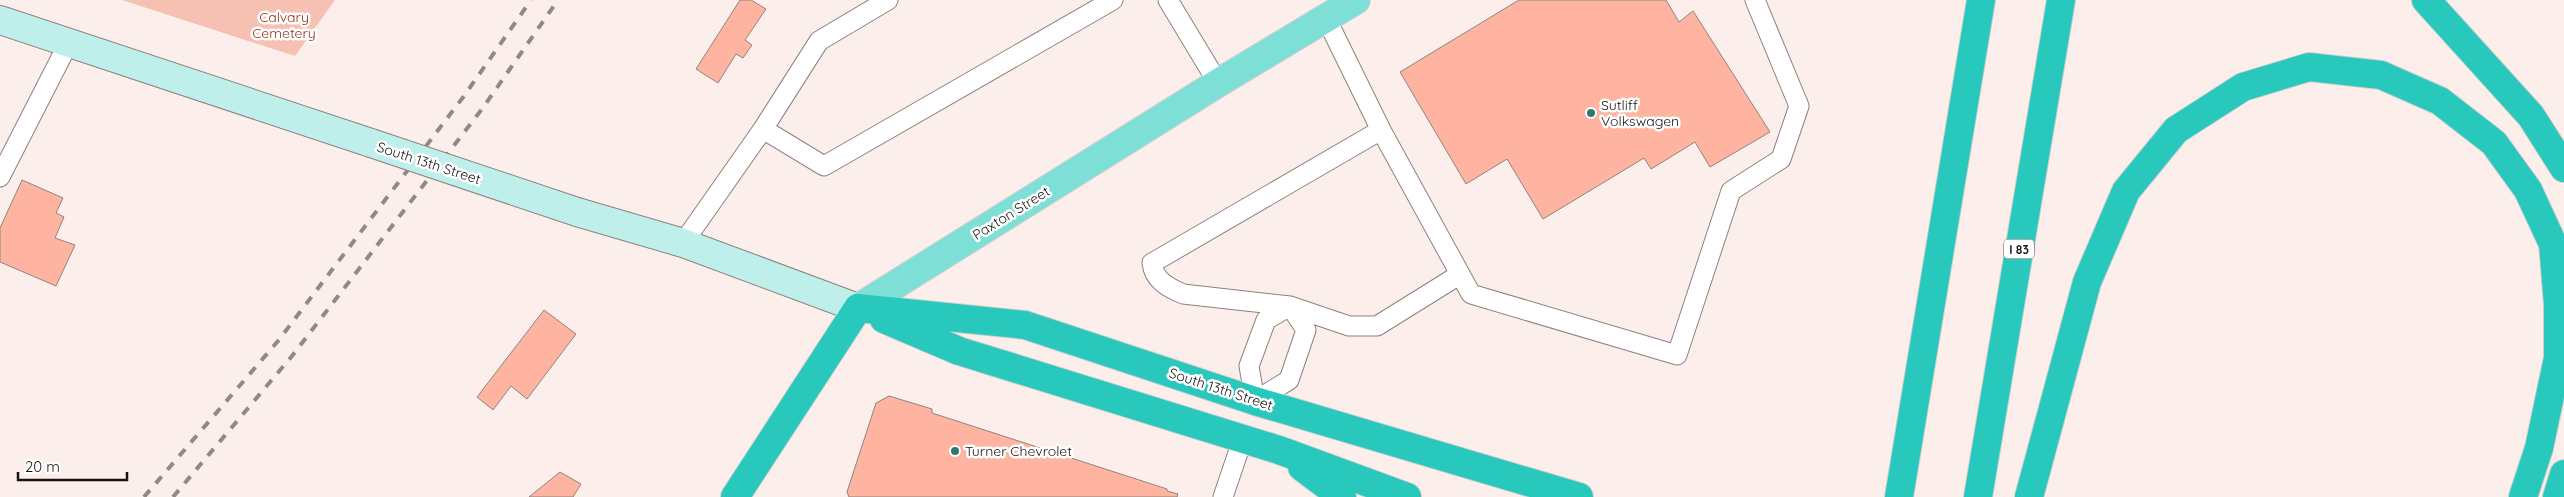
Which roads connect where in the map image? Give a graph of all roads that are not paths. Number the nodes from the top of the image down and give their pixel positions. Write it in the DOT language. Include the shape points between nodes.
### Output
graph roads {
  1 [pos="888,0"];
  2 [pos="1113,0"];
  3 [pos="1168,0"];
  4 [pos="1356,0"];
  5 [pos="1755,0"];
  6 [pos="1981,0"];
  7 [pos="2061,0"];
  8 [pos="2426,0"];
  9 [pos="1326,18"];
  10 [pos="0,20"];
  11 [pos="69,42"];
  12 [pos="1218,83"];
  13 [pos="764,129"];
  14 [pos="1381,130"];
  15 [pos="2564,168"];
  16 [pos="0,176"];
  17 [pos="683,243"];
  18 [pos="1460,275"];
  19 [pos="1290,306"];
  20 [pos="858,308"];
  21 [pos="1255,401"];
  22 [pos="1243,438"];
  23 [pos="1279,450"];
  24 [pos="2564,474"];
  25 [pos="1518,489"];
  26 [pos="735,497"];
  27 [pos="1223,497"];
  28 [pos="1342,497"];
  29 [pos="1407,497"];
  30 [pos="1580,497"];
  31 [pos="1899,497"];
  32 [pos="1978,497"];
  33 [pos="2029,497"];
  34 [pos="2523,497"];
  35 [pos="2557,497"];
  1 -- 13 [label="lane" via="819,41"];
  2 -- 13 [label="lane" via="824,166"];
  3 -- 12 [label="lane"];
  4 -- 9 [label="main road, Paxton Street"];
  5 -- 18 [label="lane" via="1799,106 1781,159 1731,191 1676,356 1471,294"];
  6 -- 31 [label="highway"];
  7 -- 32 [label="highway, I 83"];
  8 -- 15 [label="highway" via="2531,116"];
  9 -- 12 [label="main road, Paxton Street"];
  9 -- 14 [label="lane"];
  10 -- 11 [label="main road, South 13th Street"];
  11 -- 16 [label="lane"];
  11 -- 17 [label="main road, South 13th Street, bridge" via="577,212"];
  12 -- 20 [label="main road, Paxton Street"];
  13 -- 17 [label="lane"];
  14 -- 18 [label="lane"];
  14 -- 19 [label="lane" via="1152,262 1153,273 1183,294"];
  17 -- 20 [label="main road, South 13th Street"];
  18 -- 19 [label="lane" via="1377,326 1349,326"];
  19 -- 21 [label="lane" via="1266,320 1249,366"];
  19 -- 21 [label="lane" via="1306,330 1289,380"];
  20 -- 21 [label="highway, South 13th Street" via="1025,326"];
  20 -- 22 [label="highway, South 13th Street" via="959,351"];
  20 -- 26 [label="highway, Paxton Street"];
  21 -- 25 [label="highway, South 13th Street"];
  22 -- 23 [label="highway, South 13th Street"];
  22 -- 27 [label="lane"];
  23 -- 28 [label="highway"];
  23 -- 29 [label="highway, South 13th Street"];
  24 -- 35 [label="highway"];
  25 -- 30 [label="highway, South 13th Street"];
  33 -- 34 [label="highway" via="2087,282 2126,191 2176,130 2243,87 2309,68 2381,76 2440,101 2494,143 2528,190 2553,244 2558,358 2539,448"];
}
